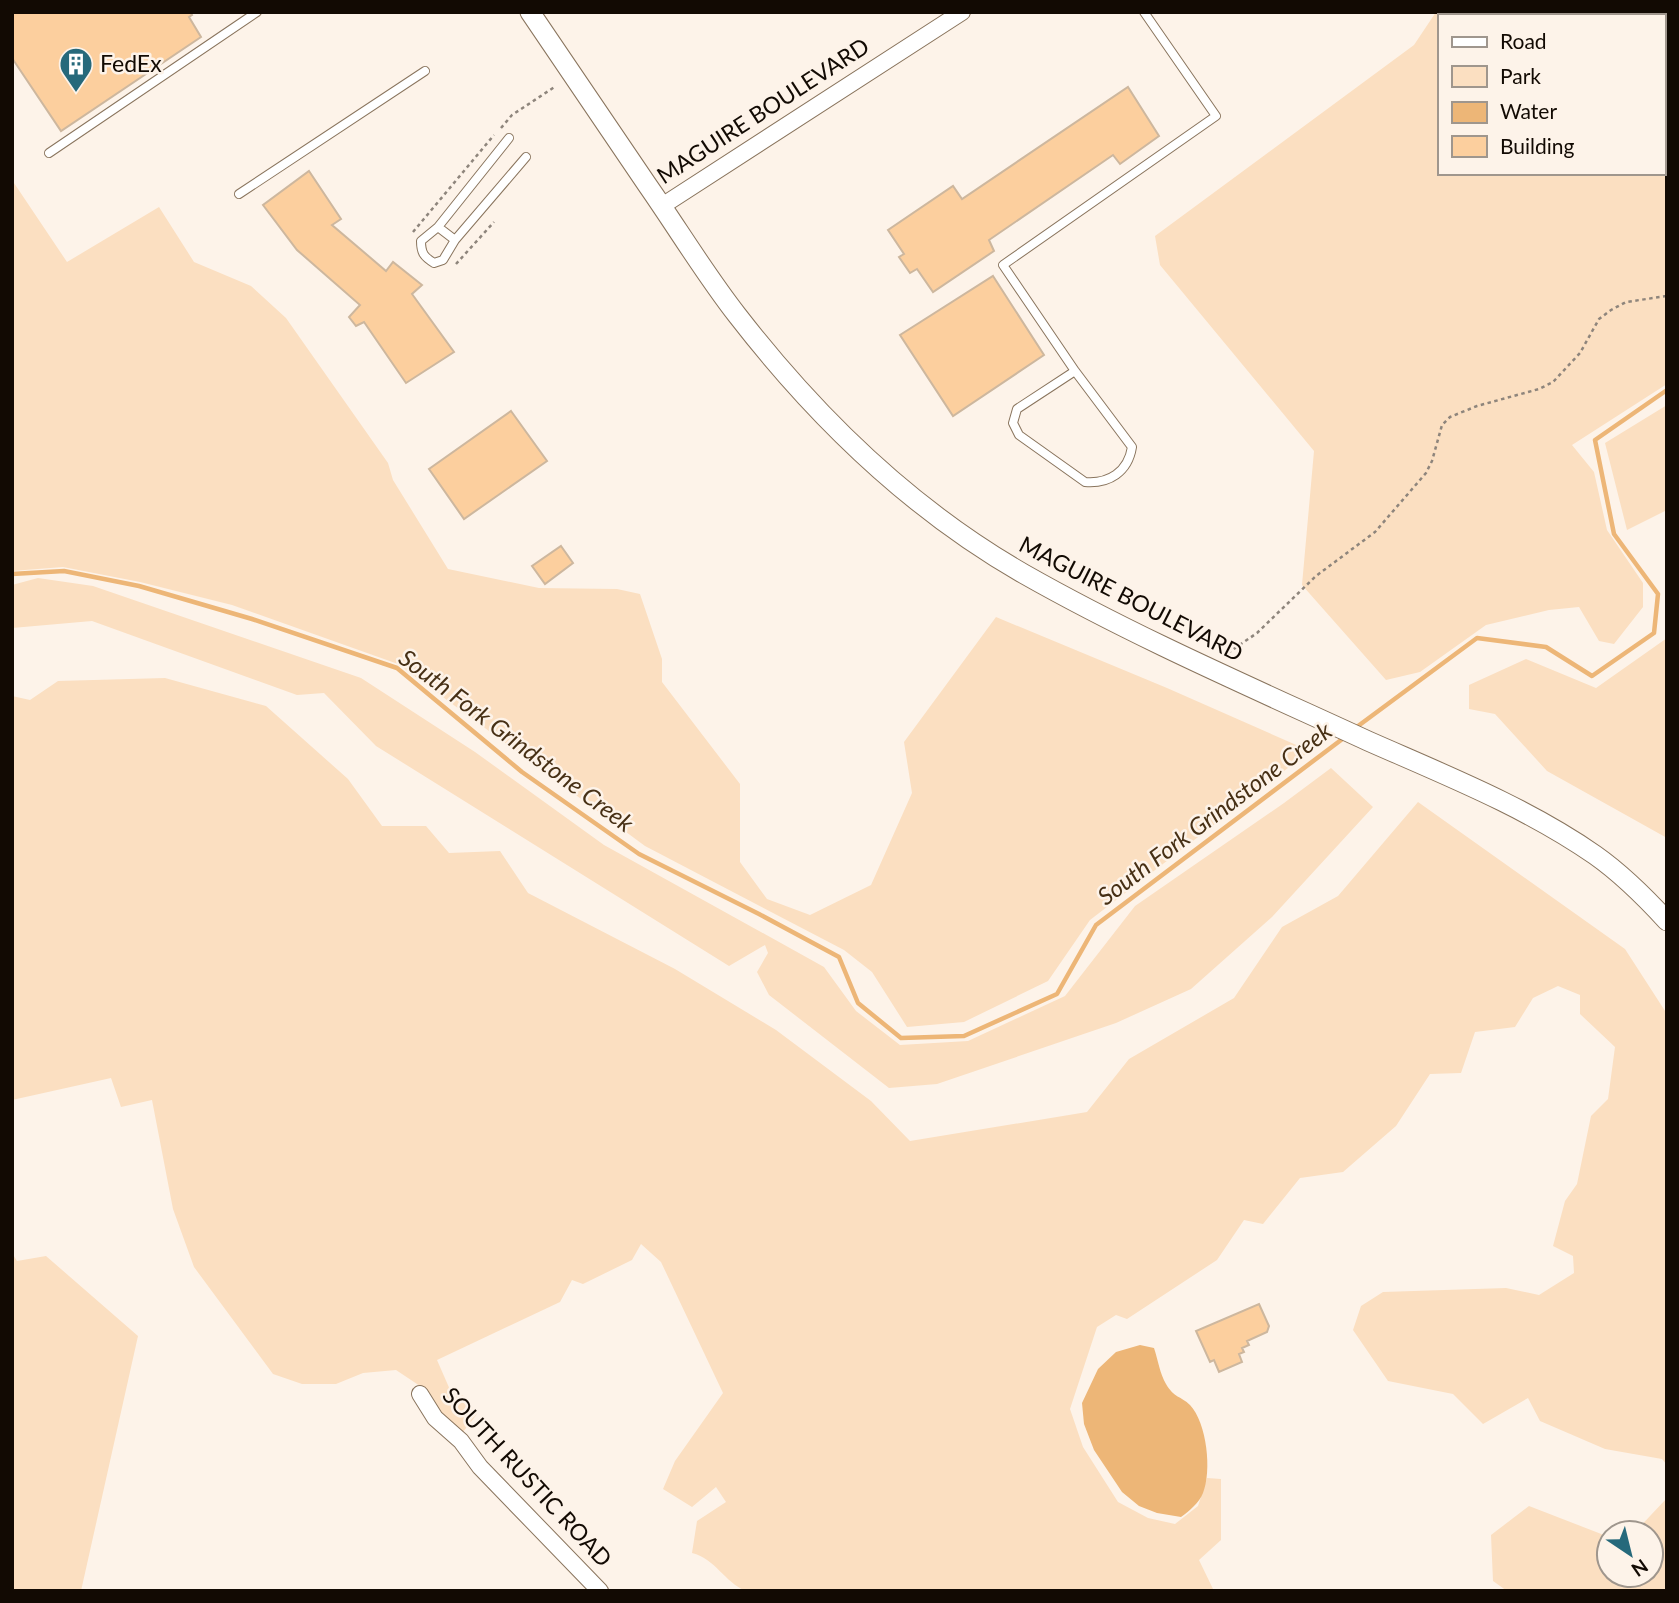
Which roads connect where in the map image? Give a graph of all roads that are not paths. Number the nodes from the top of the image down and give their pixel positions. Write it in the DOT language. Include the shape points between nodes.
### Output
graph roads {
  1 [pos="257,12"];
  2 [pos="530,12"];
  3 [pos="962,12"];
  4 [pos="1144,12"];
  5 [pos="425,71"];
  6 [pos="509,138"];
  7 [pos="49,153"];
  8 [pos="526,157"];
  9 [pos="239,194"];
  10 [pos="662,205"];
  11 [pos="438,227"];
  12 [pos="455,240"];
  13 [pos="1076,370"];
  14 [pos="1667,921"];
  15 [pos="420,1394"];
  16 [pos="600,1591"];
  1 -- 7 [label="lane"];
  2 -- 10 [label="street, MAGUIRE BOULEVARD"];
  3 -- 10 [label="street, MAGUIRE BOULEVARD"];
  4 -- 13 [label="lane" via="1216,116 1003,265"];
  5 -- 9 [label="lane"];
  6 -- 11 [label="lane"];
  8 -- 12 [label="lane"];
  10 -- 14 [label="street, MAGUIRE BOULEVARD" via="737,314 803,395 862,453 944,522 1054,591 1561,834 1637,888"];
  11 -- 12 [label="lane"];
  11 -- 12 [label="lane" via="421,241 426,258 434,263 443,260"];
  13 -- 13 [label="lane" via="1132,447 1130,462 1107,481 1084,482 1019,435 1013,423 1017,410"];
  15 -- 16 [label="street, SOUTH RUSTIC ROAD" via="435,1418"];
}
